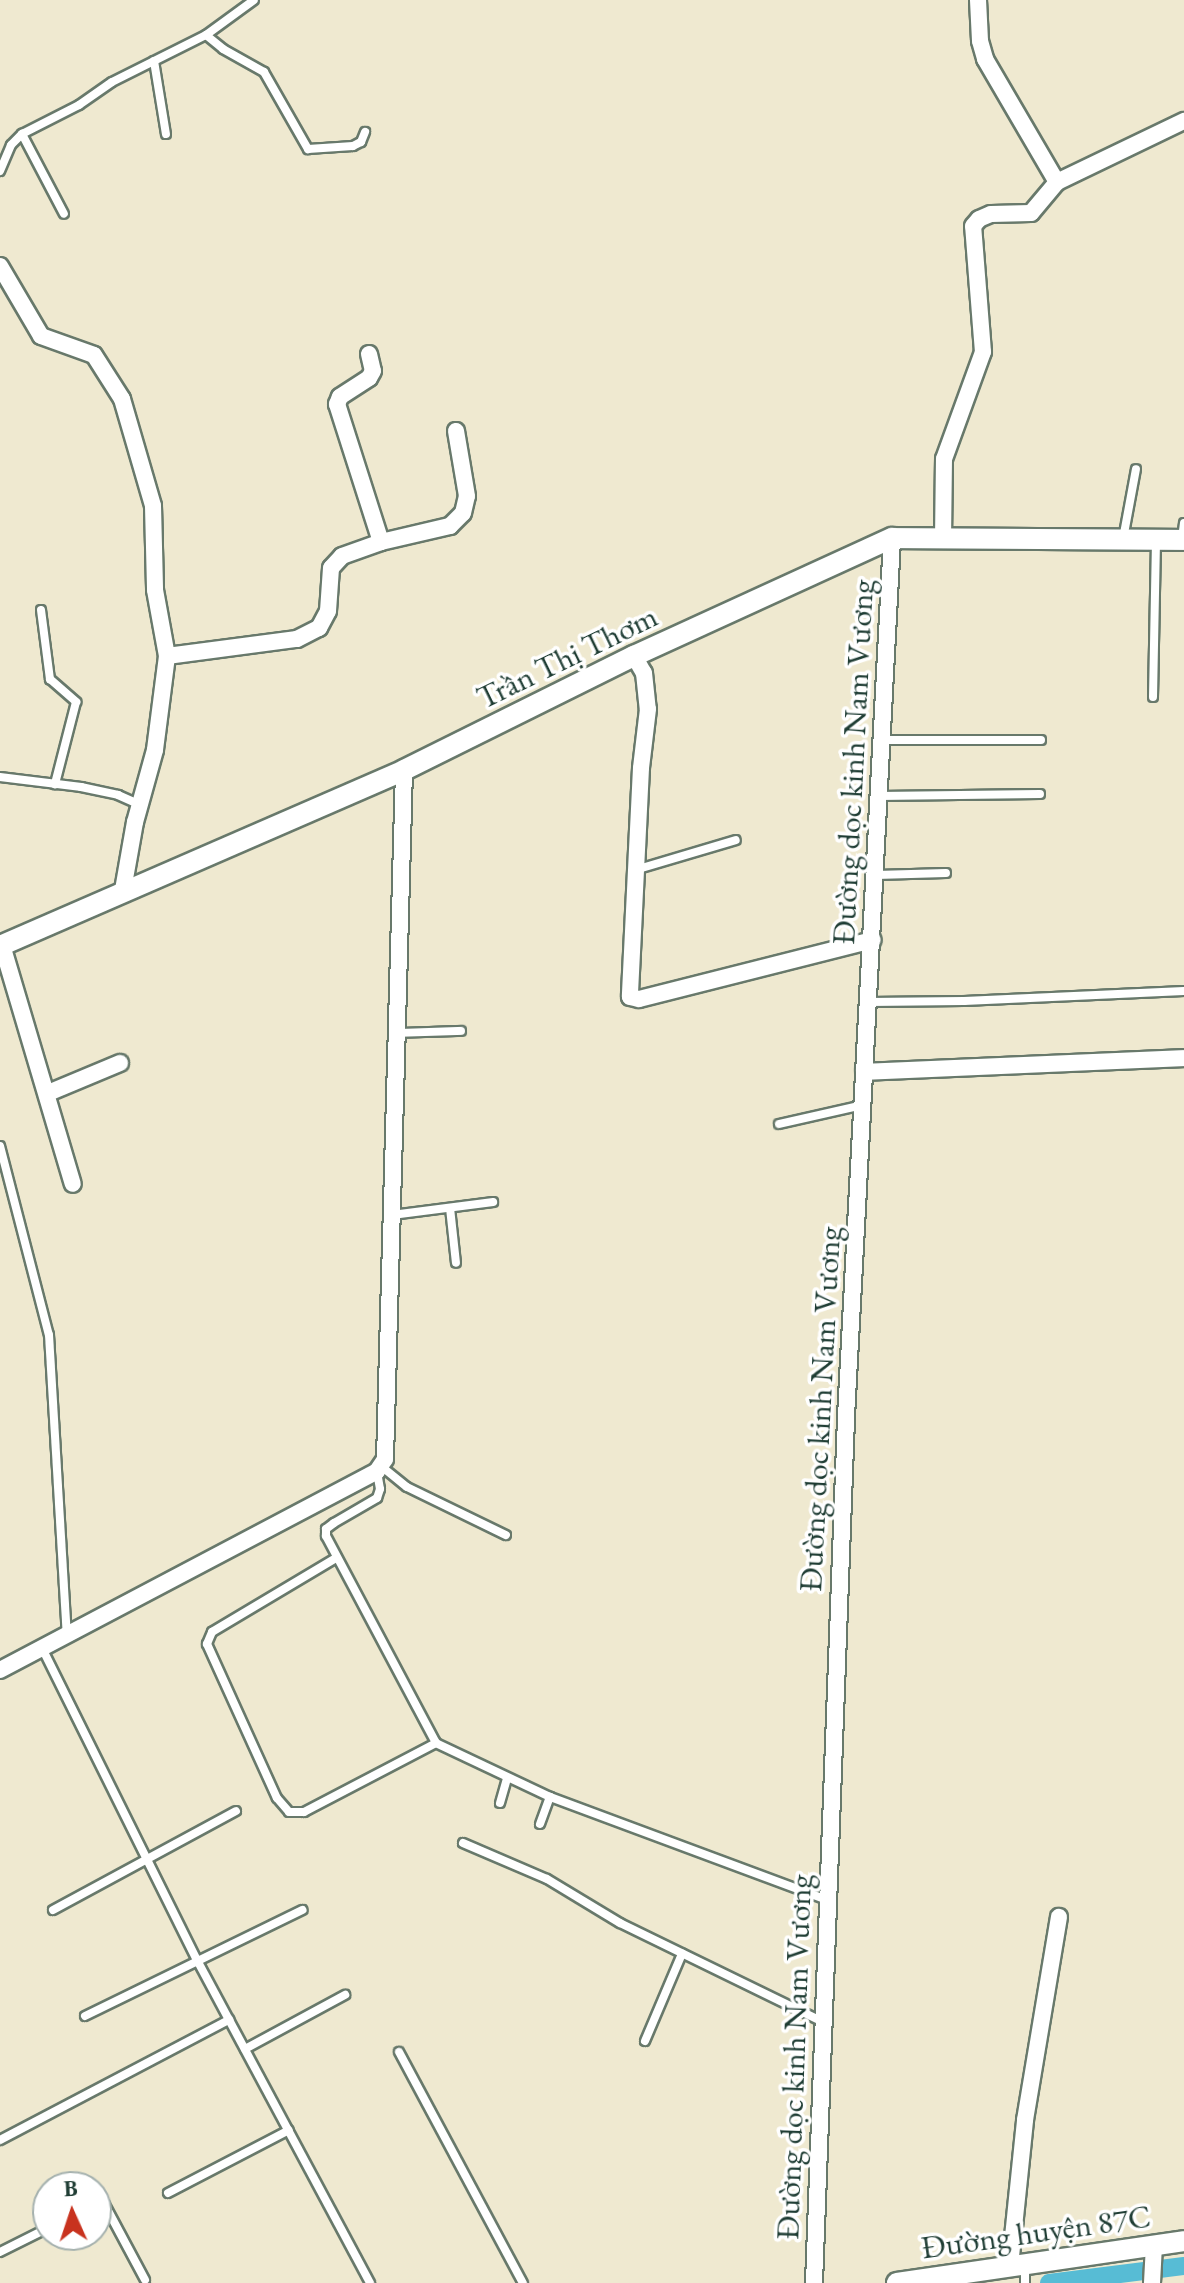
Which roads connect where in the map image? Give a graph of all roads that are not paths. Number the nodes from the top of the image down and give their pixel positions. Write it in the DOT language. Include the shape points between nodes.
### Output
graph roads {
  1 [pos="254,0"];
  2 [pos="978,0"];
  3 [pos="206,35"];
  4 [pos="154,61"];
  5 [pos="1184,121"];
  6 [pos="365,132"];
  7 [pos="22,134"];
  8 [pos="166,134"];
  9 [pos="0,171"];
  10 [pos="1057,182"];
  11 [pos="64,214"];
  12 [pos="0,266"];
  13 [pos="369,354"];
  14 [pos="456,431"];
  15 [pos="1136,469"];
  16 [pos="1183,534"];
  17 [pos="892,538"];
  18 [pos="943,540"];
  19 [pos="1123,540"];
  20 [pos="1156,540"];
  21 [pos="381,542"];
  22 [pos="41,610"];
  23 [pos="167,656"];
  24 [pos="634,656"];
  25 [pos="1153,697"];
  26 [pos="881,740"];
  27 [pos="1041,740"];
  28 [pos="404,770"];
  29 [pos="0,777"];
  30 [pos="55,784"];
  31 [pos="1040,794"];
  32 [pos="879,796"];
  33 [pos="140,805"];
  34 [pos="736,840"];
  35 [pos="635,870"];
  36 [pos="946,873"];
  37 [pos="876,875"];
  38 [pos="123,890"];
  39 [pos="873,940"];
  40 [pos="1,946"];
  41 [pos="1184,991"];
  42 [pos="869,1002"];
  43 [pos="461,1031"];
  44 [pos="397,1033"];
  45 [pos="1184,1058"];
  46 [pos="120,1063"];
  47 [pos="864,1072"];
  48 [pos="48,1093"];
  49 [pos="863,1105"];
  50 [pos="779,1124"];
  51 [pos="0,1146"];
  52 [pos="73,1184"];
  53 [pos="493,1202"];
  54 [pos="450,1208"];
  55 [pos="392,1215"];
  56 [pos="456,1263"];
  57 [pos="379,1468"];
  58 [pos="506,1535"];
  59 [pos="336,1558"];
  60 [pos="67,1635"];
  61 [pos="42,1648"];
  62 [pos="0,1670"];
  63 [pos="436,1743"];
  64 [pos="507,1779"];
  65 [pos="550,1797"];
  66 [pos="500,1803"];
  67 [pos="236,1811"];
  68 [pos="540,1824"];
  69 [pos="463,1843"];
  70 [pos="144,1859"];
  71 [pos="828,1900"];
  72 [pos="53,1910"];
  73 [pos="302,1910"];
  74 [pos="1059,1917"];
  75 [pos="682,1954"];
  76 [pos="198,1962"];
  77 [pos="345,1995"];
  78 [pos="85,2016"];
  79 [pos="229,2020"];
  80 [pos="825,2023"];
  81 [pos="645,2041"];
  82 [pos="245,2049"];
  83 [pos="399,2052"];
  84 [pos="289,2130"];
  85 [pos="0,2140"];
  86 [pos="168,2193"];
  87 [pos="112,2218"];
  88 [pos="32,2236"];
  89 [pos="1184,2241"];
  90 [pos="0,2252"];
  91 [pos="1153,2253"];
  92 [pos="1021,2273"];
  93 [pos="145,2280"];
  94 [pos="370,2283"];
  95 [pos="523,2283"];
  96 [pos="814,2283"];
  97 [pos="897,2283"];
  98 [pos="1152,2283"];
  1 -- 3 [label="lane"];
  2 -- 10 [label="street" via="985,59"];
  3 -- 4 [label="lane"];
  3 -- 6 [label="lane" via="264,72 308,149 353,146"];
  4 -- 7 [label="lane"];
  4 -- 8 [label="lane"];
  5 -- 10 [label="street"];
  7 -- 9 [label="lane"];
  7 -- 11 [label="lane"];
  10 -- 18 [label="street" via="1031,213 991,214 973,226 983,352 944,459"];
  12 -- 23 [label="street" via="41,336 94,355 122,399 153,506 155,590"];
  13 -- 21 [label="street" via="369,378 337,404"];
  14 -- 21 [label="street" via="467,496 463,513 450,526"];
  15 -- 19 [label="lane"];
  16 -- 20 [label="street, Trần Thị Thơm"];
  17 -- 18 [label="street, Trần Thị Thơm"];
  17 -- 24 [label="street, Trần Thị Thơm"];
  17 -- 26 [label="street, Đường dọc kinh Nam Vương"];
  18 -- 19 [label="street, Trần Thị Thơm"];
  19 -- 20 [label="street, Trần Thị Thơm"];
  20 -- 25 [label="lane"];
  21 -- 23 [label="street" via="342,556 331,568 328,611 309,635"];
  22 -- 30 [label="lane" via="50,679 76,702"];
  23 -- 33 [label="street" via="155,750"];
  24 -- 28 [label="street, Trần Thị Thơm"];
  24 -- 35 [label="street" via="644,673 648,709"];
  26 -- 27 [label="lane"];
  26 -- 32 [label="street, Đường dọc kinh Nam Vương"];
  28 -- 38 [label="street, Trần Thị Thơm"];
  28 -- 44 [label="street"];
  29 -- 30 [label="lane"];
  30 -- 33 [label="lane" via="118,795"];
  31 -- 32 [label="lane"];
  32 -- 37 [label="street, Đường dọc kinh Nam Vương"];
  33 -- 38 [label="street"];
  34 -- 35 [label="lane"];
  35 -- 39 [label="street" via="628,992 633,999"];
  36 -- 37 [label="lane"];
  37 -- 39 [label="street, Đường dọc kinh Nam Vương"];
  38 -- 40 [label="street, Trần Thị Thơm"];
  39 -- 42 [label="street, Đường dọc kinh Nam Vương"];
  40 -- 48 [label="street"];
  41 -- 42 [label="lane"];
  42 -- 47 [label="street, Đường dọc kinh Nam Vương"];
  43 -- 44 [label="lane"];
  44 -- 55 [label="street"];
  45 -- 47 [label="street"];
  46 -- 48 [label="street"];
  47 -- 49 [label="street, Đường dọc kinh Nam Vương"];
  48 -- 52 [label="street"];
  49 -- 50 [label="lane"];
  49 -- 71 [label="street, Đường dọc kinh Nam Vương"];
  51 -- 60 [label="lane" via="49,1335"];
  53 -- 54 [label="lane"];
  54 -- 55 [label="lane"];
  54 -- 56 [label="lane"];
  55 -- 57 [label="street" via="386,1436"];
  57 -- 58 [label="lane"];
  57 -- 59 [label="lane" via="377,1498 326,1529"];
  57 -- 60 [label="street"];
  59 -- 63 [label="lane"];
  59 -- 63 [label="lane" via="212,1632 207,1644 277,1798 289,1812 304,1812"];
  60 -- 61 [label="street"];
  61 -- 62 [label="street"];
  61 -- 70 [label="lane"];
  63 -- 64 [label="lane"];
  64 -- 65 [label="lane"];
  64 -- 66 [label="lane"];
  65 -- 68 [label="lane"];
  65 -- 71 [label="lane"];
  67 -- 70 [label="lane"];
  69 -- 75 [label="lane" via="547,1879"];
  70 -- 72 [label="lane"];
  70 -- 76 [label="lane"];
  71 -- 80 [label="street, Đường dọc kinh Nam Vương"];
  73 -- 76 [label="lane"];
  74 -- 92 [label="street" via="1025,2120"];
  75 -- 80 [label="lane"];
  75 -- 81 [label="lane"];
  76 -- 78 [label="lane"];
  76 -- 79 [label="lane"];
  77 -- 82 [label="lane"];
  79 -- 82 [label="lane"];
  79 -- 85 [label="lane"];
  80 -- 96 [label="street, Đường dọc kinh Nam Vương"];
  82 -- 84 [label="lane"];
  83 -- 95 [label="lane"];
  84 -- 86 [label="lane"];
  84 -- 94 [label="lane"];
  87 -- 93 [label="lane"];
  88 -- 90 [label="lane"];
  89 -- 91 [label="street, Đường huyện 87C"];
  91 -- 92 [label="street, Đường huyện 87C"];
  91 -- 98 [label="street"];
  92 -- 97 [label="street, Đường huyện 87C"];
}
